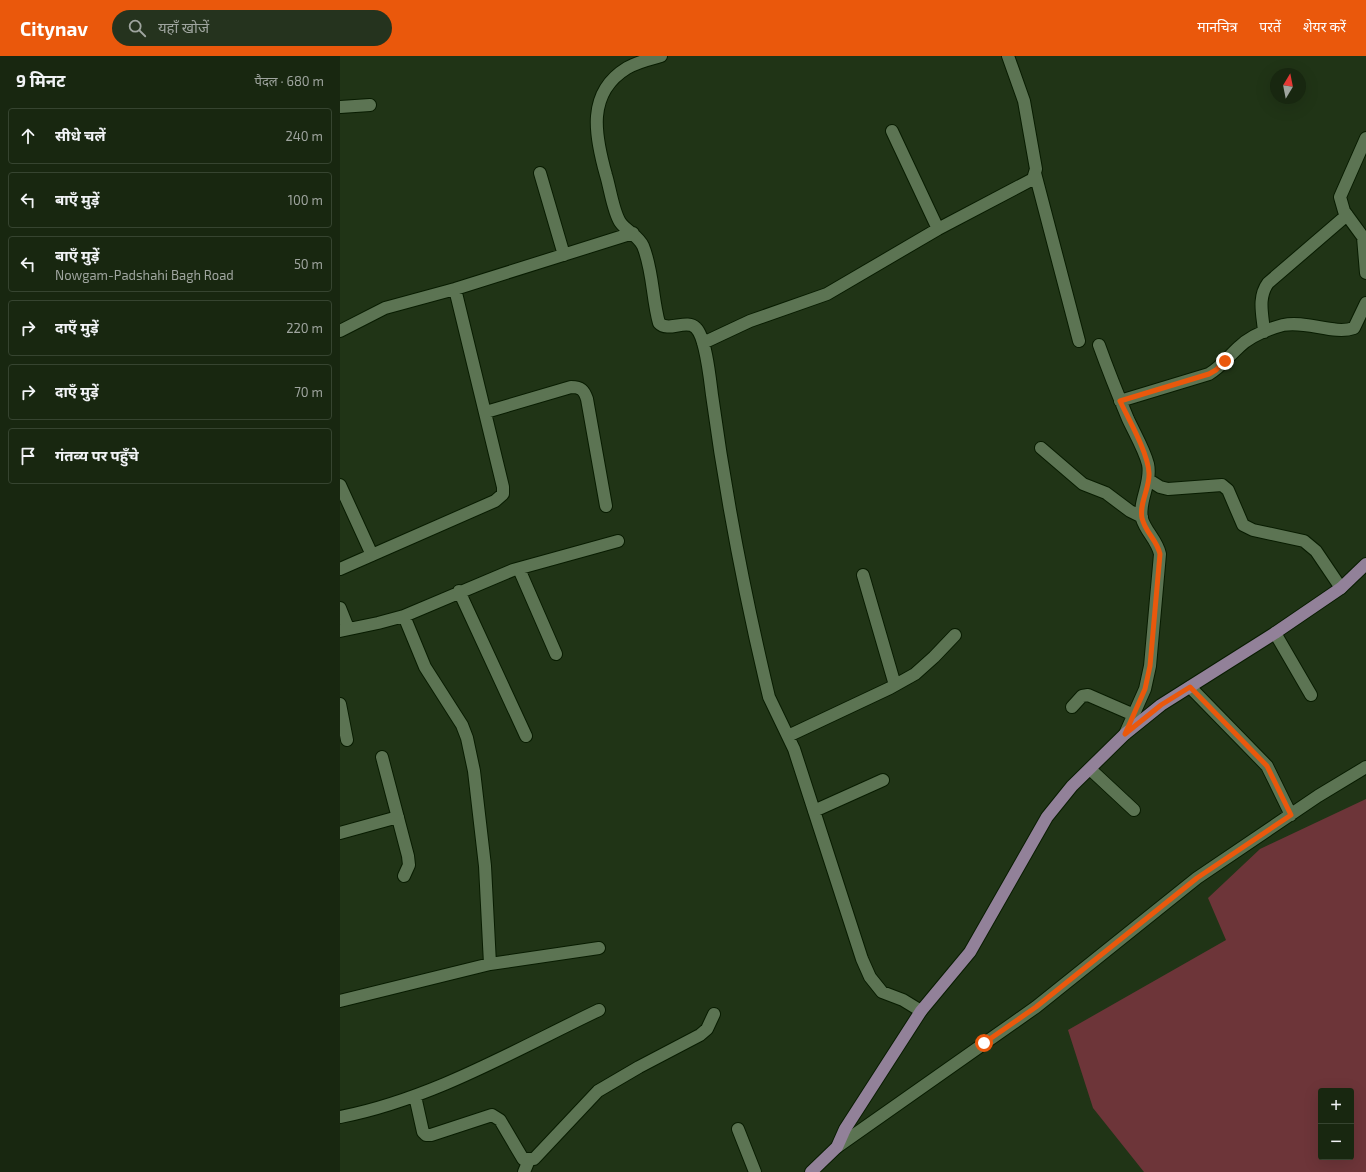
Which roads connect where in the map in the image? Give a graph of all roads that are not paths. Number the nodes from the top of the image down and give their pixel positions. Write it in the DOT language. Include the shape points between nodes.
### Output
graph roads {
  1 [pos="661,56"];
  2 [pos="1008,56"];
  3 [pos="370,105"];
  4 [pos="340,107"];
  5 [pos="892,131"];
  6 [pos="1366,138"];
  7 [pos="540,173"];
  8 [pos="1035,173"];
  9 [pos="1347,215"];
  10 [pos="938,229"];
  11 [pos="633,233"];
  12 [pos="564,255"];
  13 [pos="1366,273"];
  14 [pos="455,289"];
  15 [pos="1366,304"];
  16 [pos="340,331"];
  17 [pos="1264,332"];
  18 [pos="1079,341"];
  19 [pos="703,343"];
  20 [pos="1099,345"];
  21 [pos="1120,401"];
  22 [pos="486,412"];
  23 [pos="1040,448"];
  24 [pos="1149,480"];
  25 [pos="340,485"];
  26 [pos="606,506"];
  27 [pos="1142,517"];
  28 [pos="618,541"];
  29 [pos="372,555"];
  30 [pos="1366,564"];
  31 [pos="340,569"];
  32 [pos="519,569"];
  33 [pos="862,575"];
  34 [pos="1341,588"];
  35 [pos="459,591"];
  36 [pos="340,608"];
  37 [pos="404,616"];
  38 [pos="344,630"];
  39 [pos="1275,633"];
  40 [pos="955,635"];
  41 [pos="556,654"];
  42 [pos="895,685"];
  43 [pos="1190,687"];
  44 [pos="1311,695"];
  45 [pos="340,704"];
  46 [pos="1072,707"];
  47 [pos="1134,715"];
  48 [pos="1125,734"];
  49 [pos="526,736"];
  50 [pos="788,736"];
  51 [pos="347,740"];
  52 [pos="382,757"];
  53 [pos="1366,767"];
  54 [pos="1090,769"];
  55 [pos="883,780"];
  56 [pos="814,810"];
  57 [pos="1134,810"];
  58 [pos="1291,815"];
  59 [pos="398,817"];
  60 [pos="340,833"];
  61 [pos="404,876"];
  62 [pos="599,948"];
  63 [pos="490,964"];
  64 [pos="340,1001"];
  65 [pos="599,1010"];
  66 [pos="921,1011"];
  67 [pos="714,1014"];
  68 [pos="415,1096"];
  69 [pos="340,1117"];
  70 [pos="738,1129"];
  71 [pos="837,1147"];
  72 [pos="529,1160"];
  73 [pos="524,1172"];
  74 [pos="755,1172"];
  75 [pos="811,1172"];
  1 -- 11 [label="street" via="627,68 607,86 601,96 596,117 596,134 619,220"];
  2 -- 8 [label="street" via="1024,101"];
  3 -- 4 [label="street"];
  5 -- 10 [label="street"];
  6 -- 9 [label="street" via="1340,197"];
  7 -- 12 [label="street"];
  8 -- 10 [label="street" via="1030,182"];
  8 -- 18 [label="street"];
  9 -- 13 [label="street" via="1363,237"];
  9 -- 17 [label="street" via="1268,283 1261,299"];
  10 -- 19 [label="street" via="827,294 750,321"];
  11 -- 12 [label="street"];
  11 -- 19 [label="street" via="642,244 648,260 659,323 665,326 692,325 697,328"];
  12 -- 14 [label="street"];
  14 -- 16 [label="street" via="385,308"];
  14 -- 22 [label="street"];
  15 -- 17 [label="street" via="1357,323 1349,329 1290,324"];
  17 -- 21 [label="street" via="1244,343 1209,374"];
  19 -- 50 [label="street" via="718,443 749,612 769,697"];
  20 -- 21 [label="street"];
  21 -- 24 [label="street" via="1147,463"];
  22 -- 26 [label="street" via="571,387 581,388 587,399"];
  22 -- 29 [label="street" via="503,487 500,498"];
  23 -- 27 [label="street" via="1083,484 1106,494"];
  24 -- 27 [label="street"];
  24 -- 34 [label="street" via="1168,489 1222,485 1228,490 1243,525 1253,530 1304,541 1316,551"];
  25 -- 29 [label="street"];
  27 -- 47 [label="street" via="1144,525 1158,545 1160,554 1150,666 1145,689"];
  28 -- 32 [label="street"];
  29 -- 31 [label="street"];
  30 -- 34 [label="main road"];
  32 -- 35 [label="street"];
  32 -- 41 [label="street"];
  33 -- 42 [label="street"];
  34 -- 39 [label="main road"];
  35 -- 37 [label="street"];
  35 -- 49 [label="street"];
  36 -- 38 [label="street"];
  37 -- 38 [label="street"];
  37 -- 63 [label="street" via="426,667 468,738 484,866"];
  39 -- 43 [label="main road"];
  39 -- 44 [label="street"];
  40 -- 42 [label="street" via="915,674"];
  42 -- 50 [label="street"];
  43 -- 48 [label="main road" via="1161,705"];
  43 -- 58 [label="street" via="1267,766"];
  45 -- 51 [label="street"];
  46 -- 47 [label="street" via="1082,696 1088,695"];
  47 -- 48 [label="street"];
  48 -- 54 [label="main road"];
  50 -- 56 [label="street"];
  52 -- 59 [label="street"];
  53 -- 58 [label="street"];
  54 -- 57 [label="street"];
  54 -- 66 [label="main road" via="1072,786 1047,817 970,952"];
  55 -- 56 [label="street"];
  56 -- 66 [label="street" via="870,978 882,992 903,1000"];
  58 -- 71 [label="street" via="1197,878 1036,1007"];
  59 -- 60 [label="street"];
  59 -- 61 [label="street" via="409,861"];
  62 -- 63 [label="street"];
  63 -- 64 [label="street"];
  65 -- 68 [label="street" via="468,1074"];
  66 -- 71 [label="main road" via="845,1128"];
  67 -- 72 [label="street" via="707,1029 700,1035 598,1091 538,1156"];
  68 -- 69 [label="street" via="381,1108"];
  68 -- 72 [label="street" via="423,1132 426,1135 492,1115 500,1120 523,1159"];
  70 -- 74 [label="street"];
  71 -- 75 [label="main road"];
  72 -- 73 [label="street"];
}
